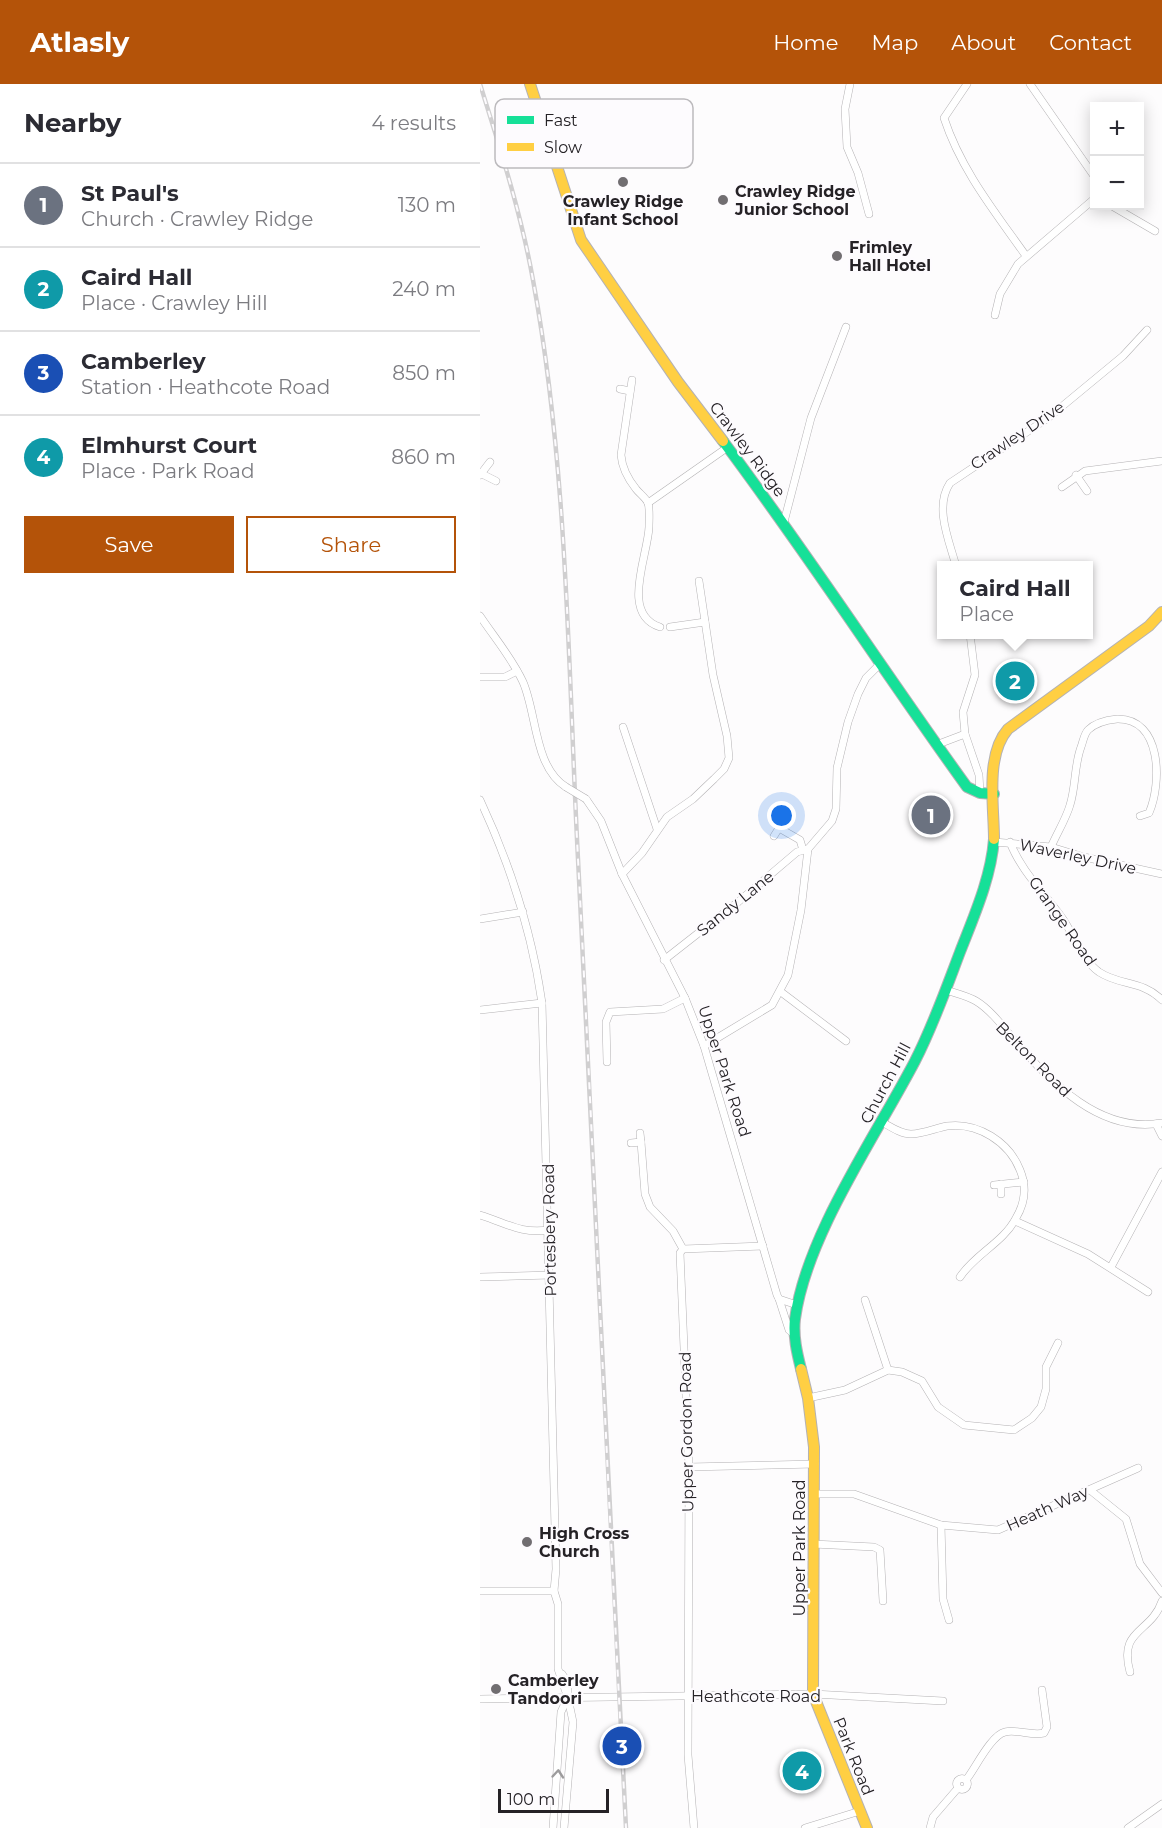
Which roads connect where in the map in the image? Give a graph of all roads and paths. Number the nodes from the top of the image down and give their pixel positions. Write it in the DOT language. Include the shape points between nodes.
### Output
graph roads {
  1 [pos="530,84"];
  2 [pos="850,84"];
  3 [pos="967,84"];
  4 [pos="1030,84"];
  5 [pos="535,99"];
  6 [pos="557,168"];
  7 [pos="1090,169"];
  8 [pos="1090,203"];
  9 [pos="1119,210"];
  10 [pos="869,214"];
  11 [pos="1155,231"];
  12 [pos="1026,256"];
  13 [pos="995,315"];
  14 [pos="846,327"];
  15 [pos="1147,330"];
  16 [pos="632,380"];
  17 [pos="620,389"];
  18 [pos="630,391"];
  19 [pos="728,447"];
  20 [pos="1162,461"];
  21 [pos="490,462"];
  22 [pos="481,474"];
  23 [pos="1076,475"];
  24 [pos="495,481"];
  25 [pos="1062,487"];
  26 [pos="1087,491"];
  27 [pos="648,503"];
  28 [pos="784,522"];
  29 [pos="955,561"];
  30 [pos="699,581"];
  31 [pos="1162,612"];
  32 [pos="480,616"];
  33 [pos="705,622"];
  34 [pos="660,627"];
  35 [pos="670,627"];
  36 [pos="971,639"];
  37 [pos="879,665"];
  38 [pos="517,670"];
  39 [pos="480,676"];
  40 [pos="623,727"];
  41 [pos="965,734"];
  42 [pos="1162,740"];
  43 [pos="1154,742"];
  44 [pos="936,745"];
  45 [pos="980,793"];
  46 [pos="994,794"];
  47 [pos="480,800"];
  48 [pos="1140,816"];
  49 [pos="657,829"];
  50 [pos="774,836"];
  51 [pos="994,842"];
  52 [pos="1010,842"];
  53 [pos="1051,847"];
  54 [pos="805,850"];
  55 [pos="622,874"];
  56 [pos="1162,874"];
  57 [pos="523,912"];
  58 [pos="480,919"];
  59 [pos="664,960"];
  60 [pos="946,990"];
  61 [pos="781,992"];
  62 [pos="684,998"];
  63 [pos="1162,1000"];
  64 [pos="542,1003"];
  65 [pos="480,1010"];
  66 [pos="846,1041"];
  67 [pos="704,1046"];
  68 [pos="608,1062"];
  69 [pos="882,1122"];
  70 [pos="1159,1123"];
  71 [pos="640,1133"];
  72 [pos="1162,1136"];
  73 [pos="641,1142"];
  74 [pos="631,1143"];
  75 [pos="1162,1172"];
  76 [pos="1024,1182"];
  77 [pos="1001,1194"];
  78 [pos="480,1215"];
  79 [pos="1015,1221"];
  80 [pos="549,1230"];
  81 [pos="763,1246"];
  82 [pos="683,1249"];
  83 [pos="1111,1268"];
  84 [pos="550,1275"];
  85 [pos="480,1277"];
  86 [pos="960,1277"];
  87 [pos="1148,1292"];
  88 [pos="779,1299"];
  89 [pos="865,1300"];
  90 [pos="797,1305"];
  91 [pos="794,1334"];
  92 [pos="1058,1343"];
  93 [pos="888,1370"];
  94 [pos="808,1398"];
  95 [pos="815,1464"];
  96 [pos="689,1467"];
  97 [pos="1138,1468"];
  98 [pos="1090,1490"];
  99 [pos="814,1494"];
  100 [pos="941,1525"];
  101 [pos="813,1544"];
  102 [pos="480,1591"];
  103 [pos="554,1591"];
  104 [pos="1162,1593"];
  105 [pos="883,1601"];
  106 [pos="1162,1601"];
  107 [pos="949,1620"];
  108 [pos="1130,1672"];
  109 [pos="1042,1690"];
  110 [pos="813,1694"];
  111 [pos="688,1697"];
  112 [pos="568,1698"];
  113 [pos="480,1699"];
  114 [pos="943,1701"];
  115 [pos="561,1743"];
  116 [pos="571,1743"];
  117 [pos="1162,1804"];
  118 [pos="860,1811"];
  119 [pos="826,1825"];
  120 [pos="553,1828"];
  121 [pos="564,1828"];
  122 [pos="694,1828"];
  123 [pos="805,1828"];
  124 [pos="867,1828"];
  125 [pos="930,1828"];
  126 [pos="1128,1828"];
  1 -- 5 [label="street, Crawley Ridge"];
  2 -- 10 [label="street" via="845,109 847,147"];
  3 -- 12 [label="street" via="944,118 970,175"];
  4 -- 7 [label="street"];
  6 -- 19 [label="street, Crawley Ridge" via="581,240 678,382"];
  8 -- 12 [label="street"];
  9 -- 11 [label="street"];
  12 -- 13 [label="street" via="1009,277"];
  14 -- 28 [label="street" via="811,418"];
  15 -- 29 [label="street, Crawley Drive" via="1123,356 1048,418 950,483 944,493 943,511"];
  16 -- 18 [label="street"];
  17 -- 18 [label="street"];
  18 -- 27 [label="street" via="622,464 633,486"];
  19 -- 27 [label="street"];
  19 -- 28 [label="street, Crawley Ridge"];
  20 -- 23 [label="street"];
  21 -- 22 [label="street"];
  22 -- 24 [label="street"];
  23 -- 25 [label="street"];
  23 -- 26 [label="street"];
  27 -- 34 [label="street" via="648,546 638,588 639,604 644,617"];
  28 -- 37 [label="street, Crawley Ridge"];
  30 -- 33 [label="street"];
  31 -- 46 [label="street, Church Hill" via="1149,626 1008,729 999,739"];
  32 -- 38 [label="street"];
  33 -- 35 [label="street"];
  33 -- 49 [label="street" via="729,758 724,770"];
  36 -- 41 [label="street" via="975,675 963,712"];
  37 -- 44 [label="street, Crawley Ridge"];
  37 -- 54 [label="street, Sandy Lane" via="866,678 848,722 840,752 832,821"];
  38 -- 39 [label="street" via="505,677"];
  38 -- 55 [label="street, Upper Park Road, bridge" via="546,762 558,782 586,798 598,815"];
  40 -- 49 [label="street"];
  41 -- 44 [label="street"];
  41 -- 45 [label="street" via="979,775"];
  42 -- 43 [label="street"];
  43 -- 48 [label="street" via="1155,800 1149,813"];
  43 -- 53 [label="street" via="1140,725 1125,719 1098,723 1086,731 1070,806"];
  44 -- 45 [label="street, Crawley Ridge" via="967,787"];
  45 -- 46 [label="street"];
  46 -- 51 [label="street, Church Hill"];
  47 -- 57 [label="street, Portesbery Road" via="499,840"];
  49 -- 55 [label="street"];
  50 -- 54 [label="street" via="779,828 800,840"];
  51 -- 52 [label="street, Waverley Drive"];
  51 -- 60 [label="street, Church Hill" via="982,894"];
  52 -- 53 [label="street, Waverley Drive"];
  52 -- 63 [label="street, Grange Road" via="1089,964 1102,974 1150,988"];
  53 -- 56 [label="street, Waverley Drive"];
  54 -- 59 [label="street, Sandy Lane" via="797,852"];
  54 -- 61 [label="street" via="793,957"];
  55 -- 59 [label="street, Upper Park Road"];
  57 -- 58 [label="street"];
  57 -- 64 [label="street, Portesbery Road"];
  59 -- 62 [label="street, Upper Park Road"];
  60 -- 69 [label="street, Church Hill" via="916,1059"];
  60 -- 70 [label="street, Belton Road" via="976,1001 1073,1099 1111,1119"];
  61 -- 66 [label="street"];
  61 -- 67 [label="street" via="772,1005"];
  62 -- 67 [label="street, Upper Park Road"];
  62 -- 68 [label="street" via="663,1009 610,1012 606,1022"];
  64 -- 65 [label="street"];
  64 -- 80 [label="street, Portesbery Road"];
  67 -- 81 [label="street, Upper Park Road"];
  69 -- 76 [label="street" via="911,1134 950,1126 972,1128 996,1137 1018,1163"];
  69 -- 90 [label="street, Church Hill" via="830,1214"];
  70 -- 72 [label="street"];
  71 -- 73 [label="street"];
  73 -- 74 [label="street"];
  73 -- 82 [label="street" via="645,1194 650,1207 673,1231"];
  75 -- 83 [label="street"];
  76 -- 77 [label="street" via="997,1184"];
  76 -- 79 [label="street" via="1024,1200"];
  78 -- 80 [label="street" via="515,1230"];
  79 -- 83 [label="street" via="1059,1239"];
  79 -- 86 [label="street"];
  80 -- 84 [label="street, Portesbery Road"];
  81 -- 82 [label="street"];
  81 -- 88 [label="street, Upper Park Road"];
  82 -- 96 [label="street, Upper Gordon Road"];
  83 -- 87 [label="street"];
  84 -- 85 [label="street"];
  84 -- 103 [label="street, Portesbery Road"];
  88 -- 90 [label="street"];
  88 -- 91 [label="street, Upper Park Road" via="789,1330"];
  89 -- 93 [label="street"];
  90 -- 91 [label="street, Church Hill"];
  91 -- 94 [label="street, Upper Park Road"];
  92 -- 93 [label="street" via="1046,1367 1041,1407 1014,1430 964,1425 938,1407 922,1381"];
  93 -- 94 [label="street" via="845,1390"];
  94 -- 95 [label="street, Upper Park Road"];
  95 -- 96 [label="street"];
  95 -- 99 [label="street, Upper Park Road"];
  96 -- 111 [label="street, Upper Gordon Road"];
  97 -- 98 [label="street, Heath Way"];
  98 -- 100 [label="street, Heath Way" via="998,1530"];
  98 -- 104 [label="street" via="1125,1519 1140,1564"];
  99 -- 100 [label="street, Heath Way" via="854,1494"];
  99 -- 101 [label="street, Upper Park Road"];
  100 -- 107 [label="street" via="943,1599"];
  101 -- 105 [label="street" via="880,1550"];
  101 -- 110 [label="street, Upper Park Road"];
  102 -- 103 [label="street"];
  103 -- 112 [label="street, Portesbery Road" via="558,1604 558,1669"];
  106 -- 108 [label="street" via="1130,1641 1126,1651"];
  109 -- 125 [label="street" via="1047,1727 1044,1732 1004,1732 990,1743 980,1764 966,1780 966,1787 958,1788 933,1817"];
  110 -- 111 [label="street, Heathcote Road"];
  110 -- 114 [label="street, Heathcote Road"];
  110 -- 118 [label="street, Park Road"];
  111 -- 112 [label="street, Heathcote Road"];
  111 -- 122 [label="street, Upper Gordon Road"];
  112 -- 113 [label="street, Heathcote Road"];
  112 -- 115 [label="street" via="561,1712"];
  112 -- 116 [label="street, Portesbery Road" via="573,1722"];
  115 -- 116 [label="street"];
  120 -- 115 [label="street, one-way"];
  116 -- 121 [label="street, Portesbery Road"];
  117 -- 126 [label="street"];
  118 -- 119 [label="street"];
  118 -- 124 [label="street, Park Road"];
  119 -- 123 [label="street"];
}
